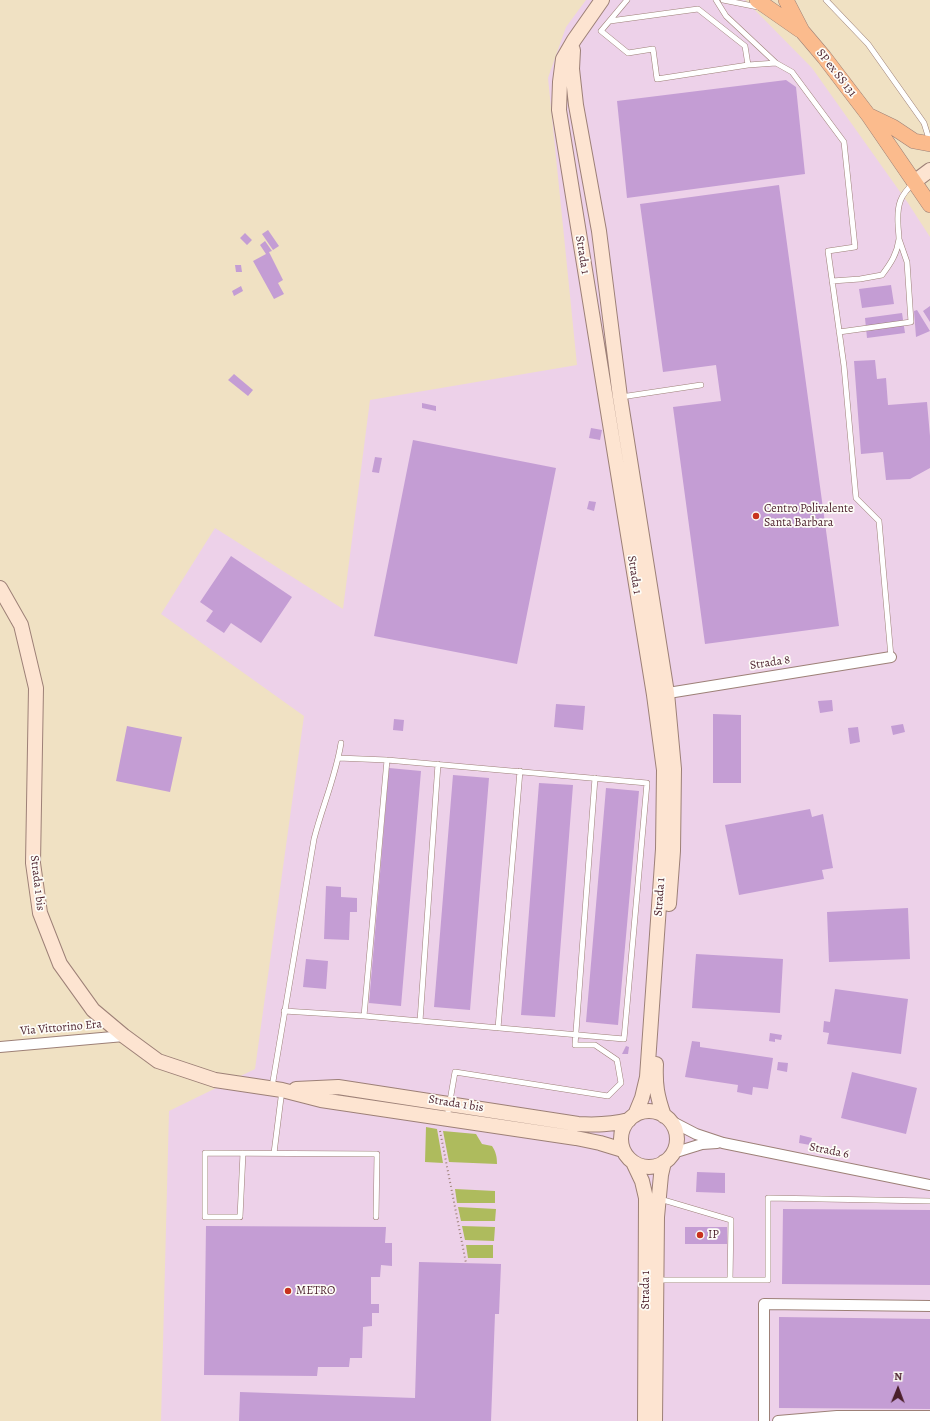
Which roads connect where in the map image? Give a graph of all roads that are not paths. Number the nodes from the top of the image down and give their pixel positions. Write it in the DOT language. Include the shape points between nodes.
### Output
graph roads {
  1 [pos="602,0"];
  2 [pos="627,0"];
  3 [pos="716,0"];
  4 [pos="723,0"];
  5 [pos="757,0"];
  6 [pos="786,0"];
  7 [pos="826,0"];
  8 [pos="769,9"];
  9 [pos="610,21"];
  10 [pos="802,31"];
  11 [pos="574,40"];
  12 [pos="776,63"];
  13 [pos="748,66"];
  14 [pos="869,116"];
  15 [pos="930,143"];
  16 [pos="930,170"];
  17 [pos="914,182"];
  18 [pos="930,205"];
  19 [pos="899,239"];
  20 [pos="832,281"];
  21 [pos="839,332"];
  22 [pos="701,385"];
  23 [pos="620,398"];
  24 [pos="0,588"];
  25 [pos="890,657"];
  26 [pos="660,694"];
  27 [pos="341,743"];
  28 [pos="338,758"];
  29 [pos="387,760"];
  30 [pos="438,764"];
  31 [pos="520,771"];
  32 [pos="595,778"];
  33 [pos="284,1011"];
  34 [pos="364,1016"];
  35 [pos="420,1021"];
  36 [pos="498,1028"];
  37 [pos="576,1035"];
  38 [pos="124,1036"];
  39 [pos="0,1047"];
  40 [pos="277,1089"];
  41 [pos="449,1103"];
  42 [pos="632,1117"];
  43 [pos="442,1118"];
  44 [pos="667,1118"];
  45 [pos="723,1143"];
  46 [pos="623,1150"];
  47 [pos="243,1153"];
  48 [pos="274,1153"];
  49 [pos="668,1157"];
  50 [pos="633,1162"];
  51 [pos="930,1185"];
  52 [pos="659,1198"];
  53 [pos="930,1201"];
  54 [pos="376,1217"];
  55 [pos="646,1270"];
  56 [pos="657,1280"];
  57 [pos="730,1280"];
  58 [pos="930,1306"];
  59 [pos="930,1416"];
  60 [pos="837,1418"];
  61 [pos="645,1421"];
  62 [pos="655,1421"];
  63 [pos="764,1421"];
  64 [pos="778,1421"];
  1 -- 11 [label="street, Strada 1"];
  2 -- 9 [label="lane"];
  3 -- 12 [label="lane" via="726,16"];
  4 -- 8 [label="lane"];
  5 -- 8 [label="main road, SP ex SS 131"];
  6 -- 10 [label="main road, SP ex SS 131"];
  7 -- 15 [label="lane" via="868,44 924,123"];
  8 -- 10 [label="main road, SP ex SS 131"];
  9 -- 13 [label="lane" via="698,9 745,46"];
  9 -- 13 [label="lane" via="601,31 628,53 654,49 656,79"];
  10 -- 14 [label="main road, SP ex SS 131"];
  11 -- 23 [label="street, Strada 1" via="572,69 576,105 599,231"];
  11 -- 26 [label="street, Strada 1" via="564,59 559,110"];
  12 -- 13 [label="lane"];
  12 -- 20 [label="lane" via="792,72 844,142 855,247 828,250"];
  14 -- 15 [label="main road" via="893,127 914,141"];
  14 -- 17 [label="main road, SP ex SS 131"];
  16 -- 17 [label="street"];
  17 -- 18 [label="main road, SP ex SS 131"];
  17 -- 19 [label="lane" via="900,198"];
  19 -- 20 [label="lane" via="894,259 882,275"];
  19 -- 21 [label="lane" via="907,262 911,322"];
  20 -- 21 [label="lane"];
  21 -- 25 [label="lane" via="856,498 879,521"];
  22 -- 23 [label="lane"];
  23 -- 26 [label="street, Strada 1"];
  24 -- 38 [label="street, Strada 1 bis" via="21,625 36,688 32,863 40,913 60,964 93,1010"];
  25 -- 26 [label="street, Strada 8"];
  26 -- 42 [label="street, Strada 1" via="664,770 663,849 647,1077 642,1098"];
  26 -- 44 [label="street, Strada 1" via="674,769 673,851 655,1081 659,1102"];
  27 -- 28 [label="lane"];
  28 -- 29 [label="lane"];
  28 -- 33 [label="lane" via="314,840"];
  29 -- 30 [label="lane"];
  29 -- 34 [label="lane"];
  30 -- 31 [label="lane"];
  30 -- 35 [label="lane"];
  31 -- 32 [label="lane"];
  31 -- 36 [label="lane"];
  32 -- 37 [label="lane"];
  32 -- 37 [label="lane" via="647,783 624,1039"];
  33 -- 34 [label="lane"];
  33 -- 40 [label="lane"];
  34 -- 35 [label="lane"];
  35 -- 36 [label="lane"];
  36 -- 37 [label="lane"];
  37 -- 41 [label="lane" via="575,1045 595,1045 617,1060 621,1083 608,1096 455,1072"];
  38 -- 39 [label="street, Via Vittorino Era"];
  38 -- 40 [label="street, Strada 1 bis" via="158,1061 215,1080"];
  40 -- 41 [label="street, Strada 1 bis" via="338,1087"];
  40 -- 43 [label="street, Strada 1 bis" via="321,1100"];
  40 -- 48 [label="lane"];
  41 -- 42 [label="street, Strada 1 bis" via="578,1124 616,1124"];
  41 -- 43 [label="lane"];
  42 -- 44 [label="street" via="647,1111"];
  42 -- 46 [label="street" via="622,1132"];
  43 -- 46 [label="street, Strada 1 bis" via="600,1142"];
  44 -- 45 [label="street, Strada 6" via="696,1134"];
  44 -- 49 [label="street" via="673,1125 676,1136 676,1142"];
  45 -- 49 [label="street, Strada 6" via="702,1144"];
  45 -- 51 [label="street, Strada 6"];
  46 -- 50 [label="street"];
  47 -- 47 [label="lane" via="240,1217 205,1217 205,1153"];
  47 -- 48 [label="lane"];
  48 -- 54 [label="lane" via="377,1154"];
  49 -- 50 [label="street" via="656,1165 640,1165"];
  49 -- 52 [label="street, Strada 1" via="661,1175"];
  50 -- 55 [label="street, Strada 1" via="642,1181 646,1198"];
  52 -- 56 [label="street, Strada 1"];
  52 -- 57 [label="lane" via="731,1220"];
  53 -- 57 [label="lane" via="768,1198 768,1280"];
  55 -- 56 [label="lane"];
  55 -- 61 [label="street, Strada 1"];
  56 -- 57 [label="lane"];
  56 -- 62 [label="street, Strada 1"];
  58 -- 63 [label="street" via="764,1304"];
  59 -- 60 [label="street"];
  60 -- 64 [label="street"];
}
